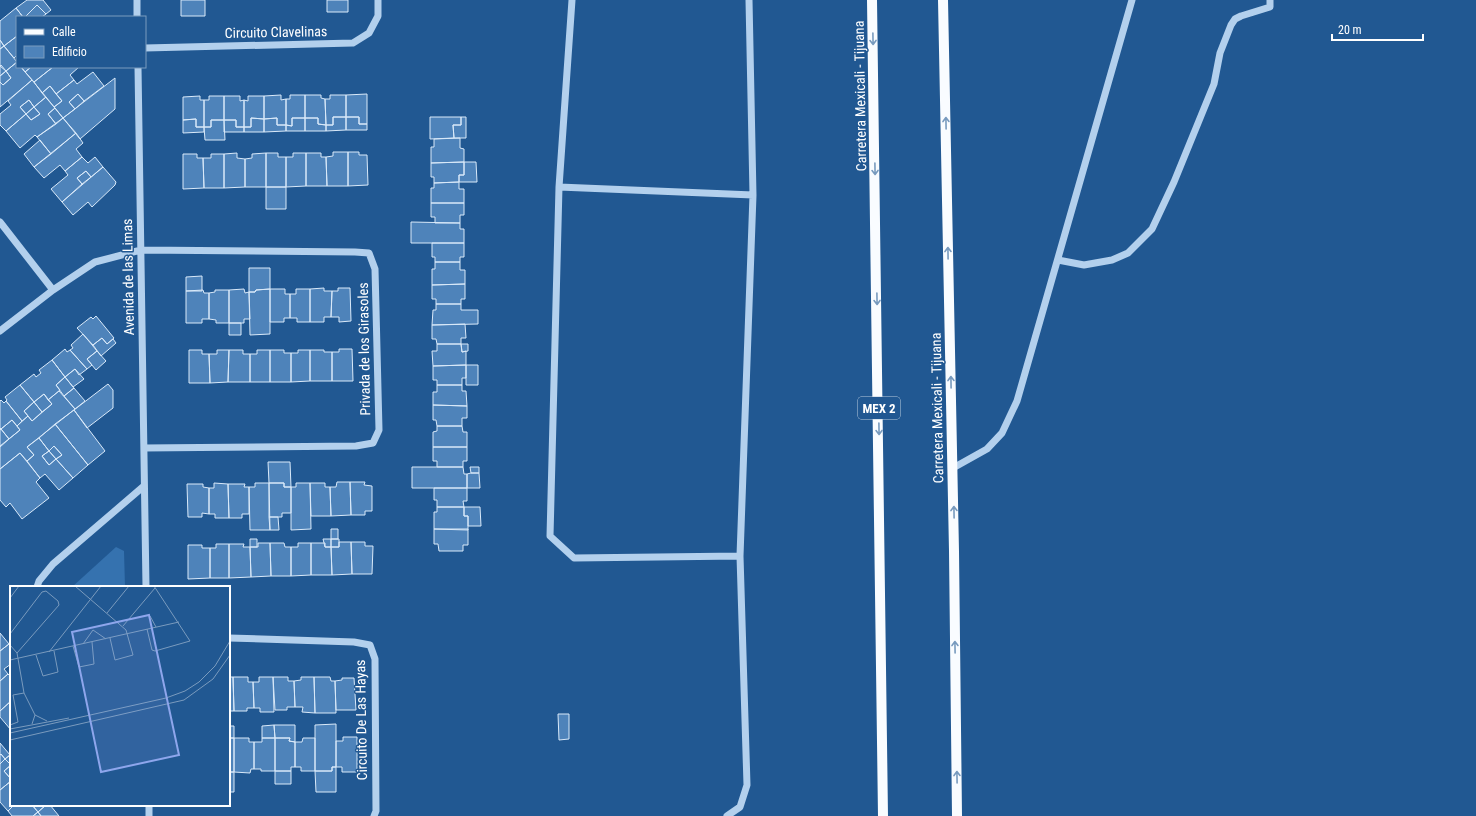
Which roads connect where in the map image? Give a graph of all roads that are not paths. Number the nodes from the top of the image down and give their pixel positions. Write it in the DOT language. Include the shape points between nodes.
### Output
graph roads {
  1 [pos="137,0"];
  2 [pos="378,0"];
  3 [pos="572,0"];
  4 [pos="749,0"];
  5 [pos="872,0"];
  6 [pos="943,0"];
  7 [pos="1132,0"];
  8 [pos="1270,0"];
  9 [pos="137,16"];
  10 [pos="146,48"];
  11 [pos="138,68"];
  12 [pos="559,187"];
  13 [pos="753,195"];
  14 [pos="0,222"];
  15 [pos="141,250"];
  16 [pos="1058,260"];
  17 [pos="53,290"];
  18 [pos="0,331"];
  19 [pos="144,448"];
  20 [pos="953,468"];
  21 [pos="144,486"];
  22 [pos="740,556"];
  23 [pos="37,586"];
  24 [pos="146,586"];
  25 [pos="230,638"];
  26 [pos="374,816"];
  27 [pos="727,816"];
  28 [pos="883,816"];
  29 [pos="957,816"];
  1 -- 9 [label="street"];
  2 -- 10 [label="street, Circuito Clavelinas" via="378,16 369,33 353,44"];
  3 -- 12 [label="street"];
  4 -- 13 [label="street"];
  5 -- 28 [label="main road, Carretera Mexicali - Tijuana / MEX 2, one-way"];
  20 -- 6 [label="main road, Carretera Mexicali - Tijuana, one-way"];
  7 -- 16 [label="street"];
  8 -- 16 [label="street" via="1270,7 1241,16 1231,24 1220,53 1214,84 1174,182 1152,228 1128,253 1112,260 1084,265"];
  11 -- 15 [label="street, Avenida de las Limas"];
  12 -- 13 [label="street"];
  12 -- 22 [label="street" via="550,536 574,558"];
  13 -- 22 [label="street"];
  14 -- 17 [label="street"];
  15 -- 17 [label="street" via="96,262"];
  15 -- 19 [label="street, Avenida de las Limas"];
  15 -- 19 [label="street, Privada de los Girasoles" via="369,253 375,268 379,430 373,443 356,446"];
  16 -- 20 [label="street" via="1017,401 1002,433 987,449"];
  17 -- 18 [label="street"];
  19 -- 21 [label="street, Avenida de las Limas"];
  29 -- 20 [label="main road, Carretera Mexicali - Tijuana, one-way"];
  21 -- 23 [label="street" via="53,564"];
  21 -- 24 [label="street, Avenida de las Limas"];
  22 -- 27 [label="street" via="747,785 740,807"];
  25 -- 26 [label="street, Circuito De Las Hayas" via="354,642 370,645 375,659"];
}
